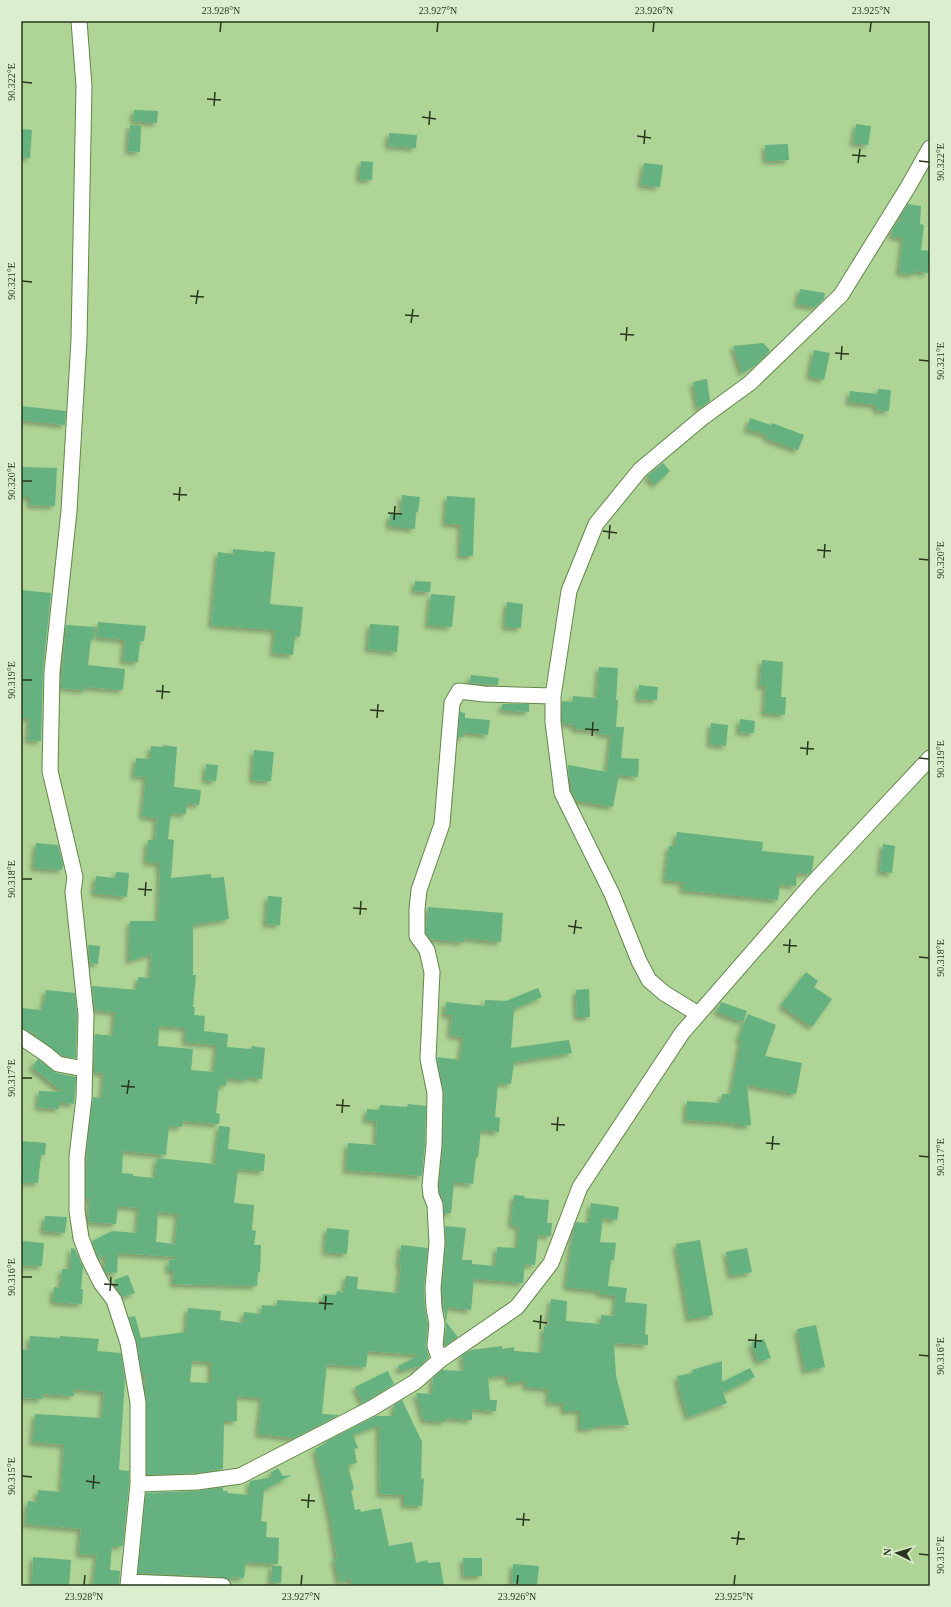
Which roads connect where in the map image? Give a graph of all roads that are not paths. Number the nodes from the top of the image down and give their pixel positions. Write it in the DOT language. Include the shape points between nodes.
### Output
graph roads {
  1 [pos="79,21"];
  2 [pos="930,148"];
  3 [pos="553,696"];
  4 [pos="930,758"];
  5 [pos="698,1014"];
  6 [pos="21,1037"];
  7 [pos="84,1069"];
  8 [pos="440,1360"];
  9 [pos="138,1484"];
  10 [pos="129,1584"];
  11 [pos="223,1586"];
  1 -- 7 [label="street" via="84,86 79,340 69,512 52,672 50,771 75,877 73,892 86,1015"];
  2 -- 3 [label="street" via="841,295 750,383 702,418 640,470 596,524 569,591"];
  3 -- 5 [label="street" via="553,722 562,793 612,894 649,980 664,993"];
  3 -- 8 [label="street" via="459,691 452,703 442,824 419,890 417,936 427,950 432,972 428,1059 435,1093 430,1186 435,1206 437,1243 433,1288 437,1324 435,1346"];
  4 -- 5 [label="street" via="811,885"];
  5 -- 8 [label="street" via="682,1033 580,1186 551,1263 517,1307"];
  6 -- 7 [label="street" via="58,1064"];
  7 -- 9 [label="street" via="84,1098 77,1157 80,1238 101,1283 114,1300 128,1343 138,1403"];
  8 -- 9 [label="street" via="415,1382 372,1408 240,1476 197,1482"];
  9 -- 10 [label="street"];
  10 -- 11 [label="street"];
}
